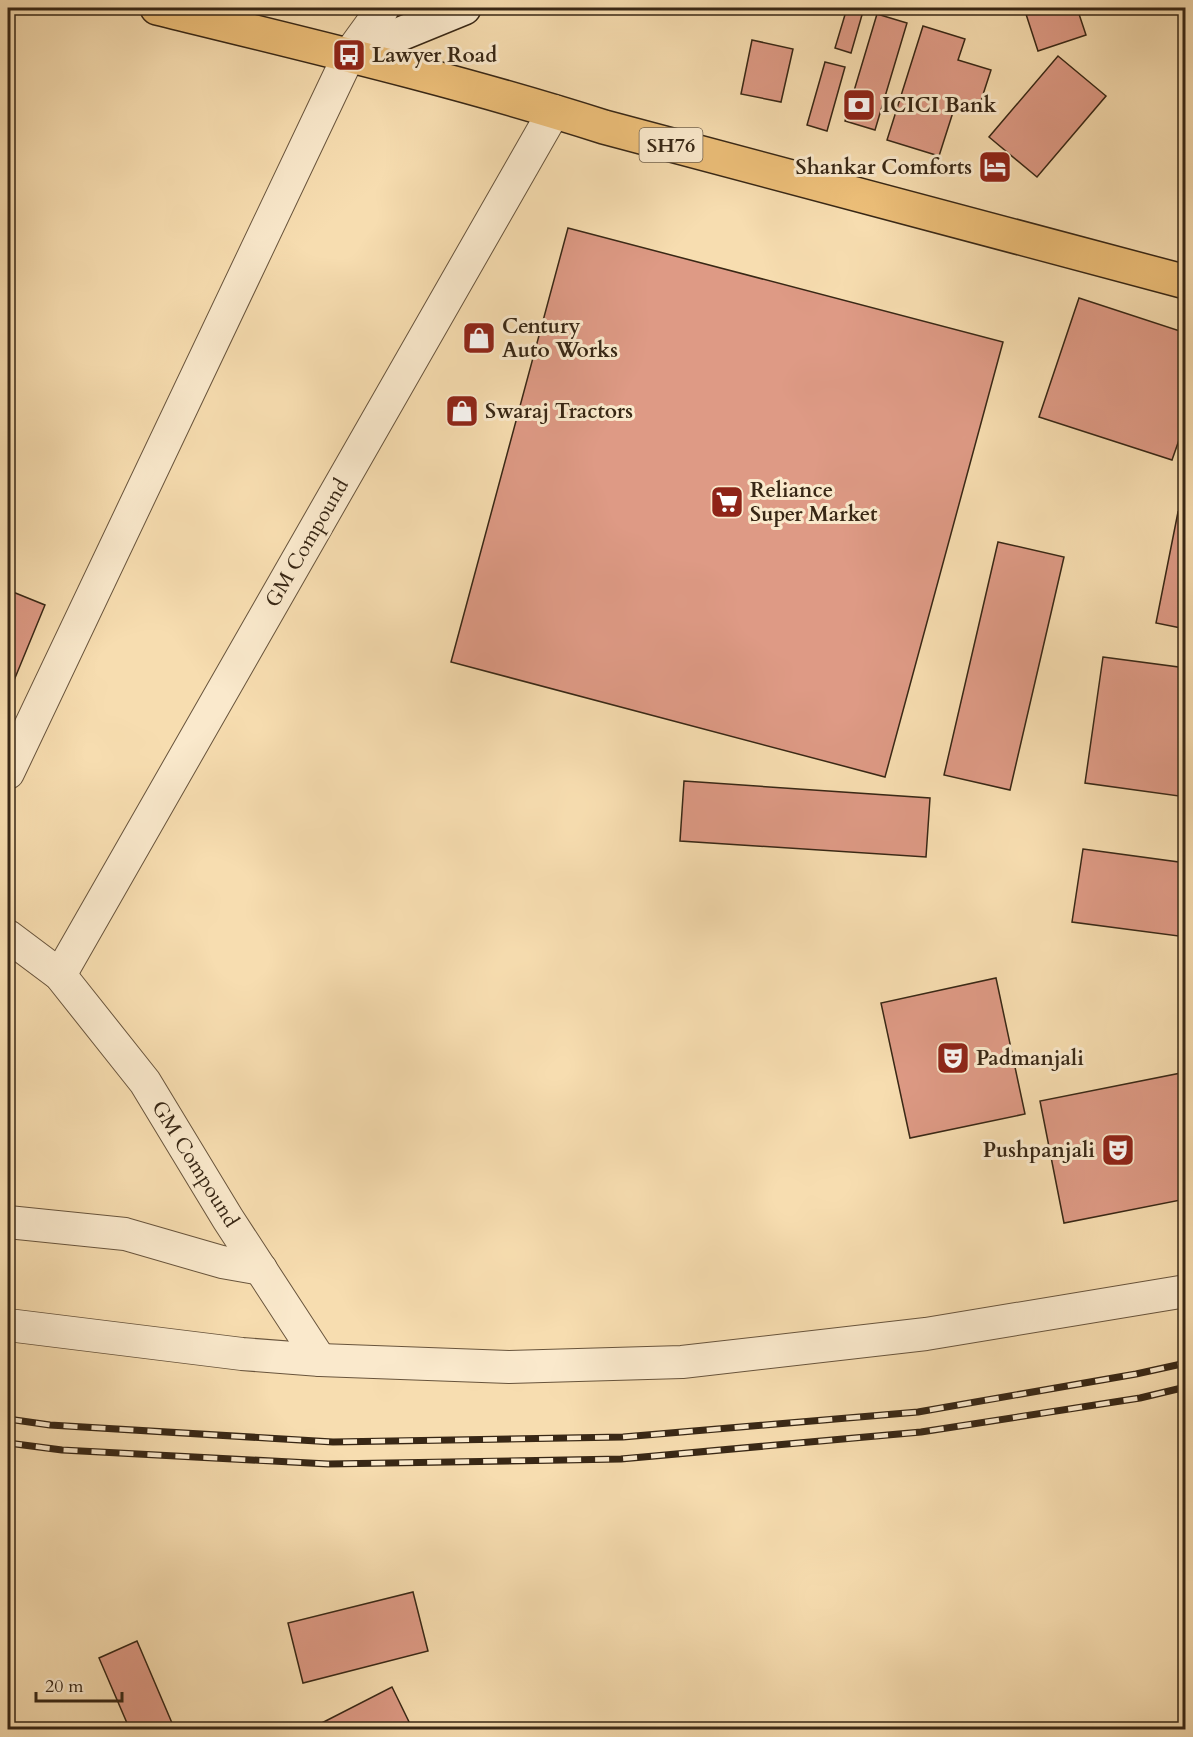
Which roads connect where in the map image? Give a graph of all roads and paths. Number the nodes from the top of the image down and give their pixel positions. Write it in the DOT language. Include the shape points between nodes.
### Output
graph roads {
  1 [pos="157,8"];
  2 [pos="383,8"];
  3 [pos="464,8"];
  4 [pos="349,55"];
  5 [pos="554,111"];
  6 [pos="1185,282"];
  7 [pos="8,773"];
  8 [pos="8,936"];
  9 [pos="60,975"];
  10 [pos="8,1222"];
  11 [pos="261,1269"];
  12 [pos="1185,1291"];
  13 [pos="8,1325"];
  14 [pos="320,1360"];
  1 -- 4 [label="main road, SH76"];
  2 -- 4 [label="street"];
  3 -- 4 [label="street"];
  4 -- 5 [label="main road, SH76"];
  4 -- 7 [label="street"];
  5 -- 6 [label="main road, SH76"];
  5 -- 9 [label="street, GM Compound"];
  8 -- 9 [label="street, GM Compound"];
  9 -- 11 [label="street, GM Compound" via="145,1082"];
  10 -- 11 [label="street" via="125,1234"];
  11 -- 14 [label="street, GM Compound"];
  12 -- 14 [label="street" via="926,1334 682,1362 509,1367"];
  13 -- 14 [label="street"];
}
